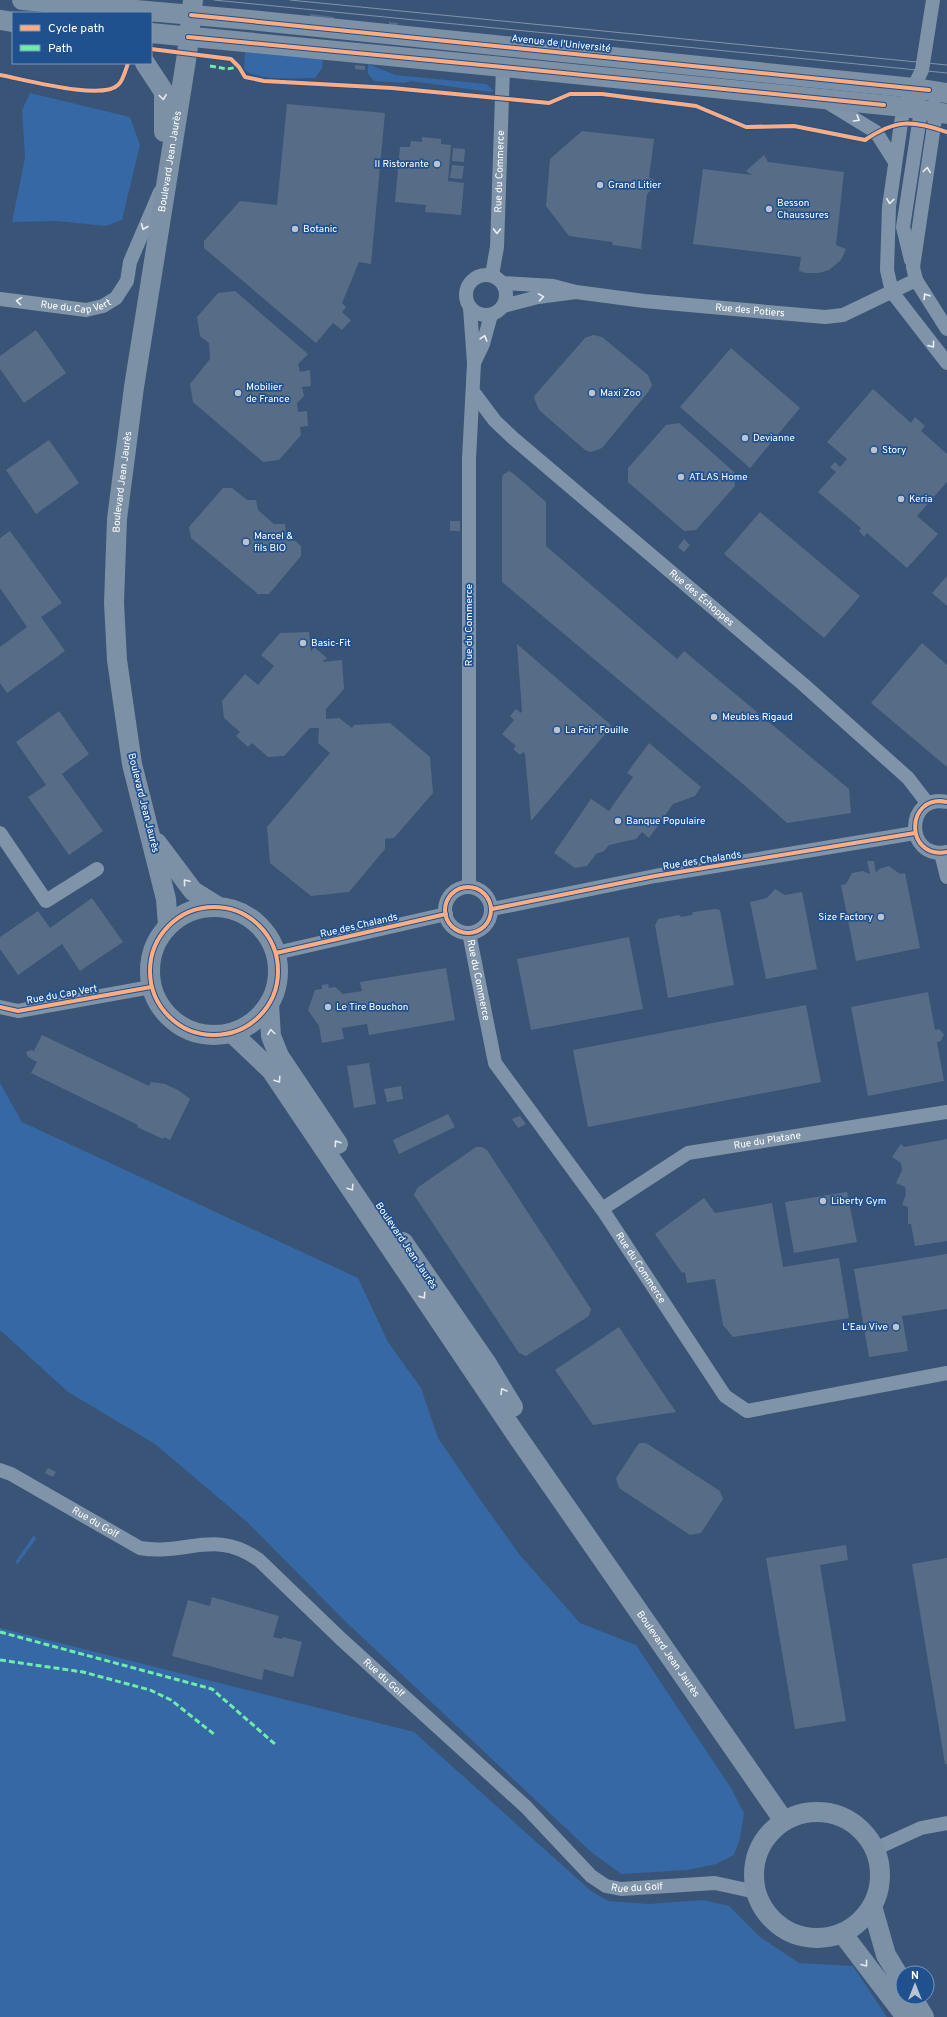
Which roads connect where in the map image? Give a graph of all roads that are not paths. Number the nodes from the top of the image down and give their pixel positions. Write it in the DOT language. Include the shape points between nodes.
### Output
graph roads {
  1 [pos="22,0"];
  2 [pos="933,0"];
  3 [pos="192,8"];
  4 [pos="0,20"];
  5 [pos="12,22"];
  6 [pos="152,33"];
  7 [pos="188,37"];
  8 [pos="146,64"];
  9 [pos="503,66"];
  10 [pos="930,90"];
  11 [pos="823,99"];
  12 [pos="927,111"];
  13 [pos="895,162"];
  14 [pos="165,179"];
  15 [pos="915,274"];
  16 [pos="497,279"];
  17 [pos="576,292"];
  18 [pos="892,292"];
  19 [pos="0,299"];
  20 [pos="503,306"];
  21 [pos="470,308"];
  22 [pos="491,315"];
  23 [pos="947,329"];
  24 [pos="474,363"];
  25 [pos="947,363"];
  26 [pos="474,393"];
  27 [pos="947,802"];
  28 [pos="928,804"];
  29 [pos="0,833"];
  30 [pos="915,833"];
  31 [pos="151,835"];
  32 [pos="944,852"];
  33 [pos="97,869"];
  34 [pos="947,877"];
  35 [pos="469,887"];
  36 [pos="217,906"];
  37 [pos="492,909"];
  38 [pos="446,914"];
  39 [pos="168,925"];
  40 [pos="469,933"];
  41 [pos="276,953"];
  42 [pos="152,987"];
  43 [pos="269,1004"];
  44 [pos="0,1007"];
  45 [pos="232,1033"];
  46 [pos="947,1112"];
  47 [pos="602,1209"];
  48 [pos="947,1373"];
  49 [pos="0,1470"];
  50 [pos="552,1487"];
  51 [pos="784,1821"];
  52 [pos="947,1823"];
  53 [pos="875,1849"];
  54 [pos="756,1892"];
  55 [pos="872,1906"];
  56 [pos="842,1933"];
  57 [pos="895,1969"];
  58 [pos="917,2005"];
  59 [pos="906,2017"];
  60 [pos="924,2017"];
  1 -- 3 [label="street, Avenue de l'Université"];
  2 -- 10 [label="street" via="922,70"];
  3 -- 7 [label="street, Boulevard Jean Jaurès"];
  3 -- 10 [label="street, Avenue de l'Université"];
  4 -- 5 [label="street"];
  6 -- 7 [label="street"];
  7 -- 9 [label="street"];
  7 -- 14 [label="street, Boulevard Jean Jaurès"];
  8 -- 14 [label="street, one-way" via="164,92"];
  9 -- 11 [label="street"];
  9 -- 16 [label="street, Rue du Commerce, one-way"];
  10 -- 12 [label="street"];
  10 -- 12 [label="street"];
  11 -- 12 [label="street"];
  11 -- 13 [label="street, one-way" via="876,132"];
  12 -- 13 [label="street"];
  15 -- 12 [label="street, one-way" via="903,227"];
  13 -- 18 [label="street, one-way" via="887,246 887,270"];
  14 -- 19 [label="street, Rue du Cap Vert, one-way" via="130,262 127,281 116,298 104,306 86,310"];
  14 -- 31 [label="street, Boulevard Jean Jaurès" via="117,519 114,602 117,660 132,764"];
  15 -- 18 [label="street, Rue des Potiers"];
  23 -- 15 [label="street, one-way"];
  16 -- 17 [label="street, Rue des Potiers" via="553,286"];
  16 -- 20 [label="street" via="506,295"];
  16 -- 21 [label="street" via="480,275 470,282 465,293"];
  17 -- 18 [label="street, Rue des Potiers" via="650,302 825,317 843,315"];
  20 -- 17 [label="street, Rue des Potiers, one-way" via="538,297"];
  18 -- 25 [label="street, one-way"];
  20 -- 22 [label="street"];
  21 -- 22 [label="street" via="480,315"];
  21 -- 24 [label="street, Rue du Commerce"];
  24 -- 22 [label="street, Rue du Commerce, one-way" via="483,344"];
  24 -- 26 [label="street, Rue du Commerce"];
  26 -- 28 [label="street, Rue des Échoppes" via="513,438 804,685 908,778"];
  26 -- 35 [label="street, Rue du Commerce" via="469,459"];
  27 -- 28 [label="street"];
  28 -- 30 [label="street" via="916,816"];
  29 -- 33 [label="street" via="46,901"];
  30 -- 32 [label="street" via="925,848 933,852"];
  30 -- 37 [label="street, Rue des Chalands" via="655,876"];
  36 -- 31 [label="street, one-way" via="193,891"];
  31 -- 39 [label="street, Boulevard Jean Jaurès" via="166,899"];
  32 -- 34 [label="street"];
  35 -- 37 [label="street" via="482,891"];
  35 -- 38 [label="street" via="451,895"];
  36 -- 39 [label="street" via="199,908 182,914"];
  36 -- 41 [label="street" via="236,910 254,920 267,935"];
  37 -- 40 [label="street" via="488,923 476,932"];
  38 -- 40 [label="street" via="456,930"];
  38 -- 41 [label="street, Rue des Chalands"];
  39 -- 42 [label="street" via="152,954 149,971"];
  40 -- 47 [label="street, Rue du Commerce" via="495,1063"];
  41 -- 43 [label="street" via="276,988"];
  42 -- 44 [label="street, Rue du Cap Vert" via="18,1011"];
  42 -- 45 [label="street" via="160,1006 173,1021 191,1031 211,1035"];
  43 -- 45 [label="street" via="259,1017"];
  50 -- 43 [label="street, Boulevard Jean Jaurès, one-way" via="540,1452 487,1364 279,1056 271,1036"];
  45 -- 50 [label="street, Boulevard Jean Jaurès, one-way" via="271,1070"];
  46 -- 47 [label="street, Rue du Platane" via="688,1153"];
  47 -- 48 [label="street, Rue du Commerce" via="725,1396 747,1411"];
  49 -- 54 [label="street, Rue du Golf" via="140,1548 164,1550 213,1544 231,1545 246,1551 259,1560 340,1639 526,1807 591,1876 606,1886 621,1889 715,1882"];
  50 -- 51 [label="street, Boulevard Jean Jaurès"];
  51 -- 53 [label="street" via="804,1813 825,1812 839,1816 863,1831"];
  51 -- 54 [label="street" via="768,1835 758,1852 754,1872"];
  52 -- 53 [label="street" via="921,1828"];
  53 -- 55 [label="street" via="880,1875 879,1888"];
  54 -- 56 [label="street" via="766,1911 781,1926 800,1936 821,1938"];
  55 -- 56 [label="street" via="859,1922"];
  55 -- 57 [label="street" via="886,1954"];
  56 -- 59 [label="street, one-way"];
  58 -- 60 [label="street"];
}
